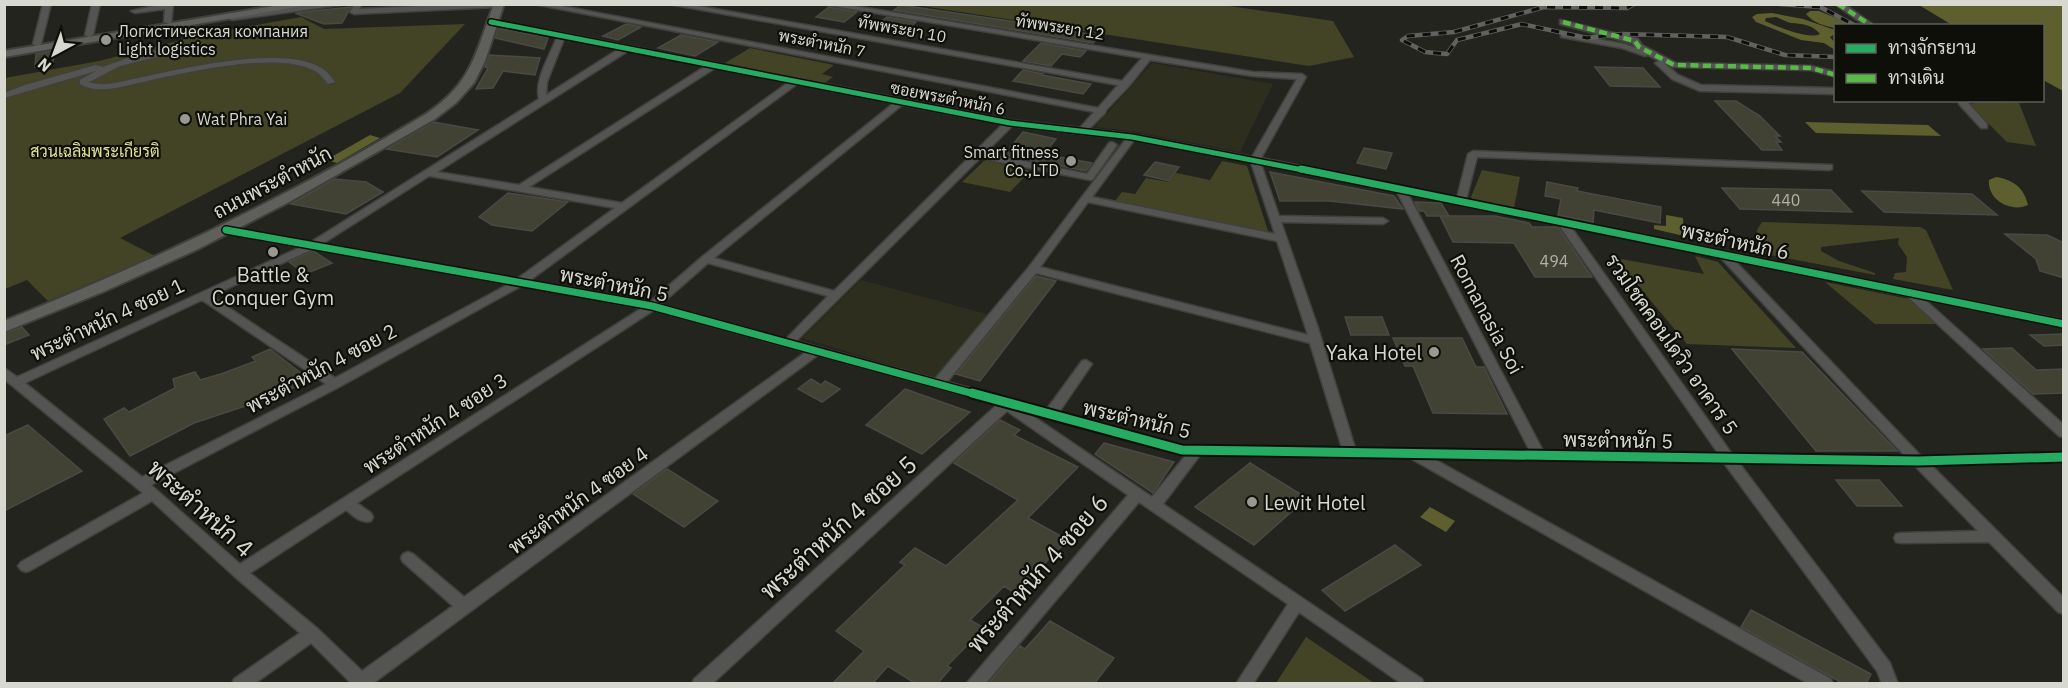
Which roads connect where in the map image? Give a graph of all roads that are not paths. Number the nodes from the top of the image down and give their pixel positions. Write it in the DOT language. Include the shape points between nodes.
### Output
graph roads {
  1 [pos="47,4"];
  2 [pos="96,4"];
  3 [pos="280,4"];
  4 [pos="309,4"];
  5 [pos="344,4"];
  6 [pos="358,4"];
  7 [pos="537,4"];
  8 [pos="672,4"];
  9 [pos="825,4"];
  10 [pos="1831,4"];
  11 [pos="1838,4"];
  12 [pos="169,5"];
  13 [pos="499,5"];
  14 [pos="135,11"];
  15 [pos="204,20"];
  16 [pos="168,22"];
  17 [pos="491,22"];
  18 [pos="1563,22"];
  19 [pos="1861,24"];
  20 [pos="1869,24"];
  21 [pos="89,35"];
  22 [pos="562,35"];
  23 [pos="1564,35"];
  24 [pos="37,44"];
  25 [pos="180,48"];
  26 [pos="627,48"];
  27 [pos="4,52"];
  28 [pos="141,57"];
  29 [pos="1148,57"];
  30 [pos="714,65"];
  31 [pos="1834,74"];
  32 [pos="83,82"];
  33 [pos="331,82"];
  34 [pos="795,82"];
  35 [pos="1126,84"];
  36 [pos="28,87"];
  37 [pos="1834,91"];
  38 [pos="4,96"];
  39 [pos="543,99"];
  40 [pos="1962,102"];
  41 [pos="899,103"];
  42 [pos="1102,111"];
  43 [pos="1010,123"];
  44 [pos="1984,126"];
  45 [pos="1083,130"];
  46 [pos="1132,137"];
  47 [pos="1112,145"];
  48 [pos="979,155"];
  49 [pos="1254,160"];
  50 [pos="1829,167"];
  51 [pos="428,173"];
  52 [pos="520,189"];
  53 [pos="1401,190"];
  54 [pos="1086,198"];
  55 [pos="1461,201"];
  56 [pos="622,206"];
  57 [pos="1276,219"];
  58 [pos="1383,221"];
  59 [pos="1563,222"];
  60 [pos="226,230"];
  61 [pos="1283,239"];
  62 [pos="313,245"];
  63 [pos="1724,256"];
  64 [pos="706,259"];
  65 [pos="1033,269"];
  66 [pos="518,284"];
  67 [pos="1912,294"];
  68 [pos="836,295"];
  69 [pos="203,296"];
  70 [pos="652,306"];
  71 [pos="2064,324"];
  72 [pos="4,327"];
  73 [pos="1315,340"];
  74 [pos="789,342"];
  75 [pos="817,350"];
  76 [pos="1086,364"];
  77 [pos="10,377"];
  78 [pos="335,384"];
  79 [pos="938,384"];
  80 [pos="1006,404"];
  81 [pos="1050,415"];
  82 [pos="2064,433"];
  83 [pos="1197,450"];
  84 [pos="1350,452"];
  85 [pos="1412,453"];
  86 [pos="1539,455"];
  87 [pos="2064,457"];
  88 [pos="1728,458"];
  89 [pos="1918,461"];
  90 [pos="147,489"];
  91 [pos="1137,494"];
  92 [pos="346,502"];
  93 [pos="1154,505"];
  94 [pos="366,517"];
  95 [pos="1994,536"];
  96 [pos="1901,538"];
  97 [pos="408,558"];
  98 [pos="26,566"];
  99 [pos="239,572"];
  100 [pos="1297,603"];
  101 [pos="465,607"];
  102 [pos="2064,608"];
  103 [pos="312,634"];
  104 [pos="363,682"];
  105 [pos="240,684"];
  106 [pos="700,684"];
  107 [pos="974,684"];
  108 [pos="1244,684"];
  109 [pos="1416,684"];
  110 [pos="1824,684"];
  111 [pos="1890,684"];
  1 -- 24 [label="street"];
  2 -- 21 [label="street"];
  3 -- 16 [label="street"];
  4 -- 15 [label="street"];
  5 -- 15 [label="street"];
  6 -- 13 [label="street" via="354,12"];
  7 -- 42 [label="street, พระตำหนัก 7"];
  8 -- 35 [label="street, ทัพพระยา 10"];
  9 -- 29 [label="street, ทัพพระยา 12"];
  10 -- 19 [label="street"];
  11 -- 20 [label="street"];
  12 -- 14 [label="street"];
  12 -- 16 [label="street"];
  13 -- 17 [label="street, ถนนพระตำหนัก"];
  15 -- 27 [label="street"];
  16 -- 21 [label="street"];
  17 -- 22 [label="street, ซอยพระตำหนัก 6"];
  17 -- 60 [label="street, ถนนพระตำหนัก" via="472,77 441,109"];
  18 -- 31 [label="street" via="1635,41 1638,47 1674,65 1811,68"];
  21 -- 24 [label="street"];
  22 -- 26 [label="street, ซอยพระตำหนัก 6"];
  22 -- 39 [label="street" via="543,82"];
  23 -- 37 [label="street" via="1652,57 1688,84 1700,88"];
  24 -- 27 [label="street"];
  25 -- 28 [label="street"];
  26 -- 30 [label="street, ซอยพระตำหนัก 6"];
  26 -- 39 [label="street, พระตำหนัก 4 ซอย 1"];
  28 -- 32 [label="street" via="93,74"];
  28 -- 36 [label="street"];
  29 -- 35 [label="street"];
  29 -- 49 [label="street, ทัพพระยา 12" via="1252,74 1302,77"];
  30 -- 34 [label="street, ซอยพระตำหนัก 6"];
  30 -- 52 [label="street"];
  32 -- 33 [label="street" via="89,86 109,86 274,60 318,69"];
  32 -- 36 [label="street"];
  34 -- 41 [label="street, ซอยพระตำหนัก 6"];
  34 -- 56 [label="street, พระตำหนัก 4 ซอย 2"];
  35 -- 42 [label="street"];
  36 -- 38 [label="street"];
  39 -- 51 [label="street, พระตำหนัก 4 ซอย 1"];
  40 -- 44 [label="street"];
  41 -- 43 [label="street, ซอยพระตำหนัก 6"];
  41 -- 64 [label="street, พระตำหนัก 4 ซอย 3"];
  42 -- 45 [label="street"];
  43 -- 45 [label="street, ซอยพระตำหนัก 6"];
  43 -- 48 [label="street"];
  45 -- 46 [label="street, ซอยพระตำหนัก 6"];
  46 -- 49 [label="street, ซอยพระตำหนัก 6"];
  46 -- 54 [label="street"];
  47 -- 48 [label="street" via="1090,177"];
  48 -- 68 [label="street"];
  49 -- 53 [label="street, ซอยพระตำหนัก 6"];
  49 -- 57 [label="street"];
  50 -- 55 [label="street" via="1473,154"];
  51 -- 52 [label="street"];
  51 -- 62 [label="street, พระตำหนัก 4 ซอย 1"];
  52 -- 56 [label="street"];
  53 -- 55 [label="street, พระตำหนัก 6"];
  53 -- 86 [label="street, Romanasia Soi"];
  54 -- 61 [label="street"];
  54 -- 65 [label="street"];
  55 -- 59 [label="street, พระตำหนัก 6"];
  56 -- 66 [label="street, พระตำหนัก 4 ซอย 2"];
  57 -- 58 [label="street"];
  57 -- 61 [label="street"];
  59 -- 63 [label="street, พระตำหนัก 6"];
  59 -- 88 [label="street, รวมโชคคอนโดวิว อาคาร 5"];
  60 -- 62 [label="street, พระตำหนัก 5"];
  60 -- 72 [label="street, ถนนพระตำหนัก" via="83,296"];
  61 -- 73 [label="street"];
  62 -- 66 [label="street, พระตำหนัก 5"];
  62 -- 69 [label="street, พระตำหนัก 4 ซอย 1"];
  63 -- 67 [label="street, พระตำหนัก 6"];
  63 -- 89 [label="street"];
  64 -- 68 [label="street"];
  64 -- 70 [label="street, พระตำหนัก 4 ซอย 3"];
  65 -- 73 [label="street"];
  65 -- 79 [label="street"];
  66 -- 70 [label="street, พระตำหนัก 5"];
  66 -- 78 [label="street, พระตำหนัก 4 ซอย 2"];
  67 -- 71 [label="street, พระตำหนัก 6"];
  67 -- 82 [label="street"];
  68 -- 74 [label="street"];
  69 -- 77 [label="street, พระตำหนัก 4 ซอย 1"];
  69 -- 78 [label="street"];
  70 -- 74 [label="street, พระตำหนัก 5"];
  70 -- 92 [label="street, พระตำหนัก 4 ซอย 3"];
  73 -- 84 [label="street"];
  74 -- 75 [label="street, พระตำหนัก 5"];
  75 -- 79 [label="street, พระตำหนัก 5"];
  75 -- 101 [label="street, พระตำหนัก 4 ซอย 4"];
  76 -- 81 [label="street"];
  77 -- 90 [label="street, พระตำหนัก 4"];
  78 -- 90 [label="street, พระตำหนัก 4 ซอย 2"];
  79 -- 80 [label="street, พระตำหนัก 5"];
  80 -- 81 [label="street, พระตำหนัก 5"];
  80 -- 91 [label="street"];
  80 -- 106 [label="street, พระตำหนัก 4 ซอย 5"];
  81 -- 83 [label="street, พระตำหนัก 5" via="1182,450"];
  83 -- 84 [label="street, พระตำหนัก 5"];
  83 -- 93 [label="street"];
  84 -- 85 [label="street, พระตำหนัก 5"];
  85 -- 86 [label="street, พระตำหนัก 5"];
  85 -- 110 [label="street"];
  86 -- 88 [label="street, พระตำหนัก 5"];
  87 -- 89 [label="street, พระตำหนัก 5"];
  88 -- 89 [label="street, พระตำหนัก 5"];
  88 -- 111 [label="street, รวมโชคคอนโดวิว อาคาร 5" via="1884,668"];
  89 -- 95 [label="street"];
  90 -- 98 [label="street, พระตำหนัก 4 ซอย 2"];
  90 -- 99 [label="street, พระตำหนัก 4"];
  91 -- 93 [label="street"];
  91 -- 107 [label="street, พระตำหนัก 4 ซอย 6"];
  92 -- 94 [label="street"];
  92 -- 99 [label="street, พระตำหนัก 4 ซอย 3"];
  93 -- 100 [label="street"];
  95 -- 96 [label="street"];
  95 -- 102 [label="street"];
  97 -- 101 [label="street"];
  99 -- 103 [label="street, พระตำหนัก 4"];
  100 -- 108 [label="street"];
  100 -- 109 [label="street"];
  101 -- 104 [label="street, พระตำหนัก 4 ซอย 4"];
  103 -- 104 [label="street, พระตำหนัก 4"];
  103 -- 105 [label="street"];
}
